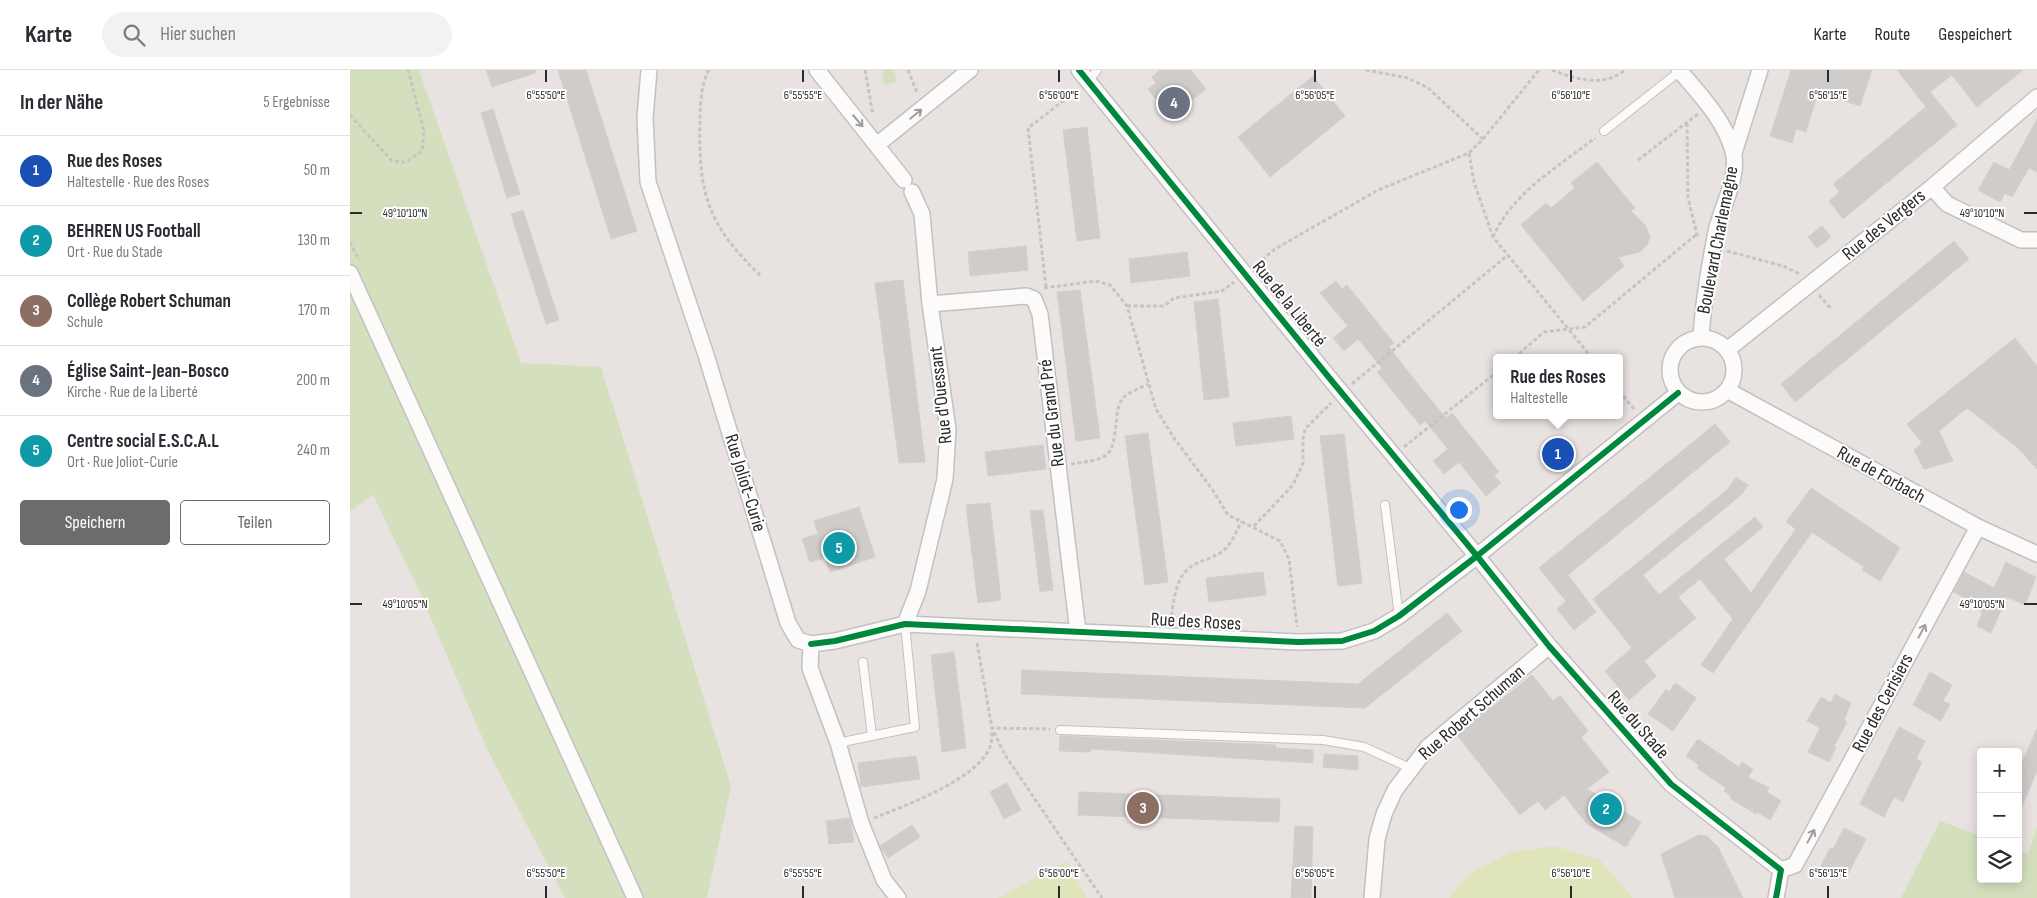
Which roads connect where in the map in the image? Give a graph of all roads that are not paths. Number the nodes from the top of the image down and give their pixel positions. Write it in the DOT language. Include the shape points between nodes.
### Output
graph roads {
  1 [pos="649,70"];
  2 [pos="817,70"];
  3 [pos="970,70"];
  4 [pos="1760,70"];
  5 [pos="1679,71"];
  6 [pos="1088,74"];
  7 [pos="2037,97"];
  8 [pos="1604,131"];
  9 [pos="878,144"];
  10 [pos="1734,154"];
  11 [pos="1932,187"];
  12 [pos="2037,240"];
  13 [pos="350,273"];
  14 [pos="930,304"];
  15 [pos="1701,338"];
  16 [pos="1727,350"];
  17 [pos="1727,390"];
  18 [pos="1678,393"];
  19 [pos="1385,505"];
  20 [pos="1978,527"];
  21 [pos="2037,554"];
  22 [pos="1477,556"];
  23 [pos="1399,616"];
  24 [pos="905,624"];
  25 [pos="1078,632"];
  26 [pos="811,644"];
  27 [pos="1549,646"];
  28 [pos="864,662"];
  29 [pos="1060,730"];
  30 [pos="872,736"];
  31 [pos="838,743"];
  32 [pos="1410,768"];
  33 [pos="1781,870"];
  34 [pos="635,898"];
  35 [pos="898,898"];
  36 [pos="1372,898"];
  37 [pos="1776,898"];
  1 -- 26 [label="street, Rue Joliot-Curie" via="645,118 648,182 706,355 788,623 798,640"];
  2 -- 9 [label="street, Rue d'Ouessant, one-way"];
  9 -- 3 [label="street, one-way"];
  4 -- 10 [label="street"];
  5 -- 8 [label="lane"];
  5 -- 10 [label="street, Boulevard Charlemagne" via="1723,125"];
  6 -- 22 [label="street, Rue de la Liberté" via="1342,393"];
  7 -- 11 [label="street, Rue des Vergers"];
  9 -- 14 [label="street, Rue d'Ouessant" via="908,186 922,214"];
  10 -- 15 [label="street, Boulevard Charlemagne" via="1734,174 1716,231"];
  11 -- 12 [label="street" via="1946,204 2021,240"];
  11 -- 16 [label="street, Rue des Vergers"];
  13 -- 34 [label="street"];
  14 -- 24 [label="street, Rue d'Ouessant" via="948,429 945,479 918,591"];
  14 -- 25 [label="street, Rue du Grand Pré" via="1026,296 1034,300 1040,314"];
  15 -- 16 [label="street" via="1716,341"];
  15 -- 18 [label="street" via="1687,342 1675,351 1670,361 1671,380"];
  16 -- 17 [label="street" via="1734,367 1733,379"];
  17 -- 18 [label="street" via="1707,402 1690,401"];
  17 -- 20 [label="street, Rue de Forbach"];
  18 -- 22 [label="street, Rue des Roses"];
  19 -- 23 [label="lane"];
  20 -- 21 [label="street, Rue de Forbach"];
  33 -- 20 [label="street, Rue des Cerisiers, one-way" via="1794,866"];
  22 -- 23 [label="street, Rue des Roses"];
  22 -- 27 [label="street, Rue du Stade"];
  23 -- 25 [label="street, Rue des Roses" via="1374,631 1342,641"];
  24 -- 25 [label="street, Rue des Roses"];
  24 -- 26 [label="street, Rue des Roses"];
  24 -- 30 [label="lane" via="915,727"];
  26 -- 31 [label="street" via="810,668"];
  27 -- 32 [label="street, Rue Robert Schuman" via="1428,747"];
  27 -- 33 [label="street, Rue du Stade" via="1671,784"];
  28 -- 30 [label="lane"];
  29 -- 32 [label="lane" via="1323,740 1364,747"];
  30 -- 31 [label="lane"];
  31 -- 35 [label="street" via="862,823 884,880"];
  32 -- 36 [label="street, Rue Robert Schuman" via="1384,814"];
  33 -- 37 [label="street"];
}
